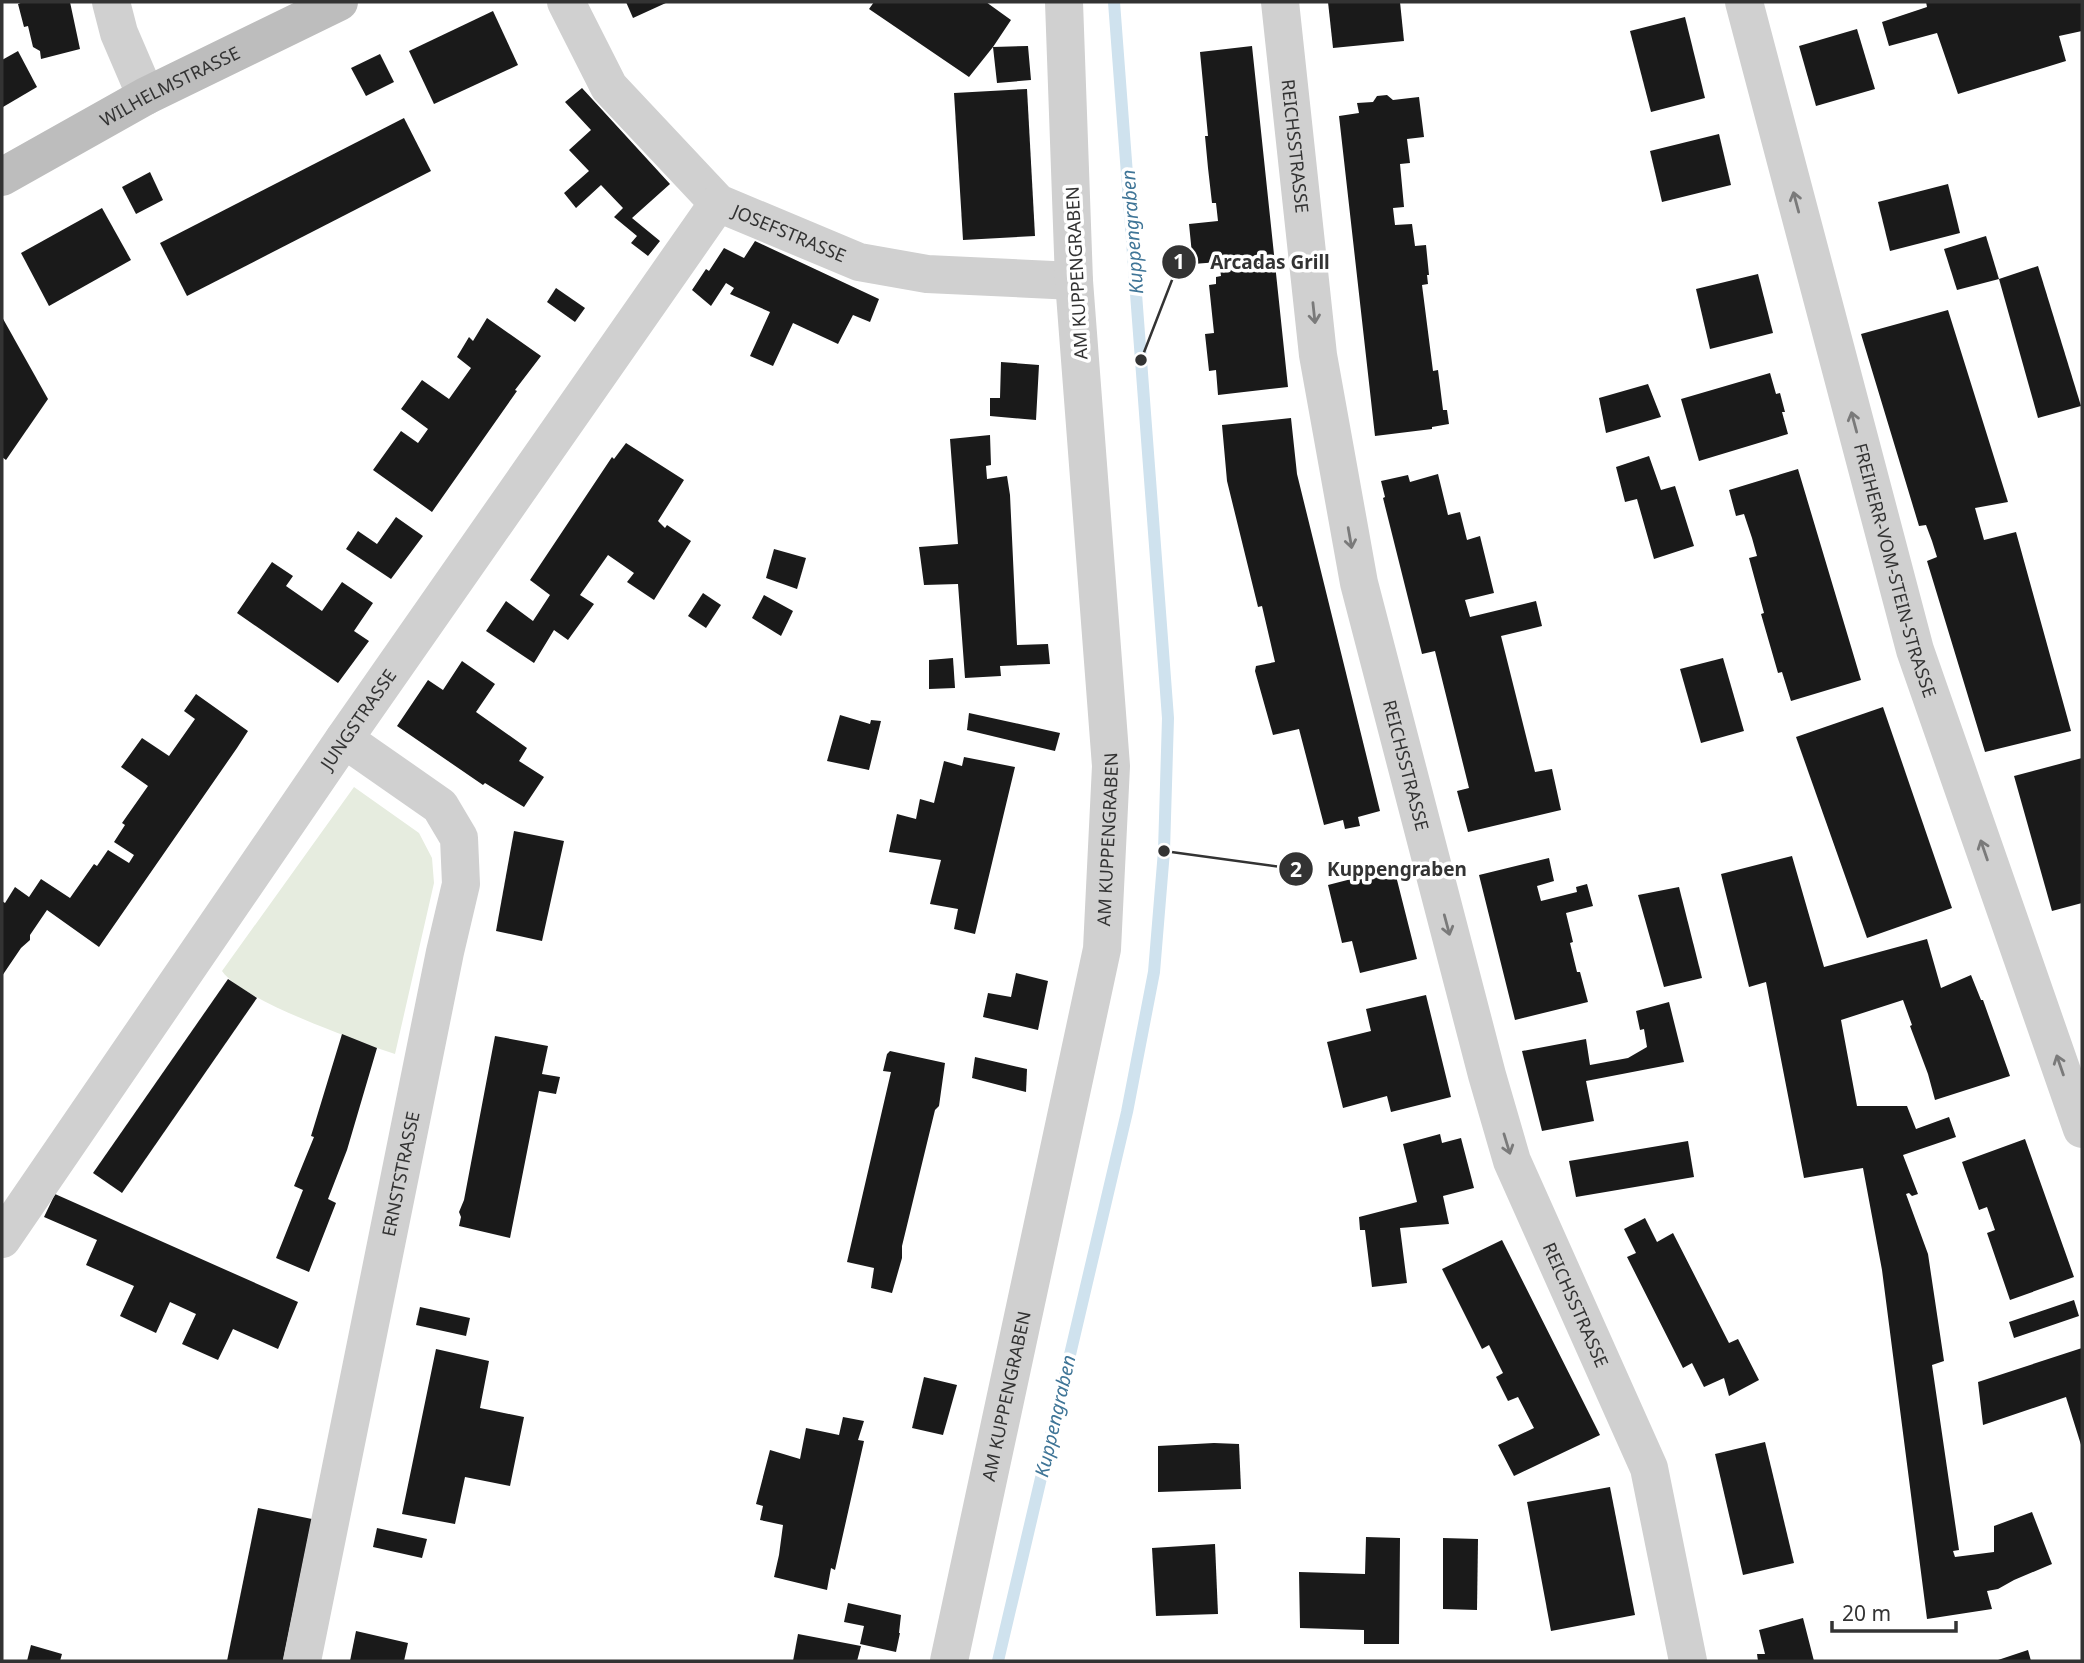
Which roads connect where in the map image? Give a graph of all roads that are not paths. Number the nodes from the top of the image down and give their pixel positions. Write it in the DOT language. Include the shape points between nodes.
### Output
graph roads {
  1 [pos="111,2"];
  2 [pos="339,2"];
  3 [pos="566,2"];
  4 [pos="1064,2"];
  5 [pos="1280,2"];
  6 [pos="1744,2"];
  7 [pos="146,96"];
  8 [pos="2,177"];
  9 [pos="718,203"];
  10 [pos="1074,281"];
  11 [pos="344,740"];
  12 [pos="2082,1129"];
  13 [pos="2,1239"];
  14 [pos="302,1661"];
  15 [pos="949,1661"];
  16 [pos="1688,1661"];
  1 -- 7 [label="street"];
  2 -- 7 [label="street, WILHELMSTRASSE"];
  3 -- 9 [label="street, JOSEFSTRASSE" via="609,87"];
  4 -- 10 [label="street, AM KUPPENGRABEN"];
  5 -- 16 [label="street, REICHSSTRASSE, one-way" via="1318,355 1359,583 1512,1161 1649,1468"];
  12 -- 6 [label="street, FREIHERR-VOM-STEIN-STRASSE, one-way" via="1914,650"];
  7 -- 8 [label="street, WILHELMSTRASSE"];
  9 -- 10 [label="street, JOSEFSTRASSE" via="859,262 927,274"];
  9 -- 11 [label="street, JUNGSTRASSE"];
  10 -- 15 [label="street, AM KUPPENGRABEN" via="1111,766 1101,949"];
  11 -- 13 [label="street, JUNGSTRASSE"];
  11 -- 14 [label="street, ERNSTSTRASSE" via="440,806 459,838 461,884"];
}
